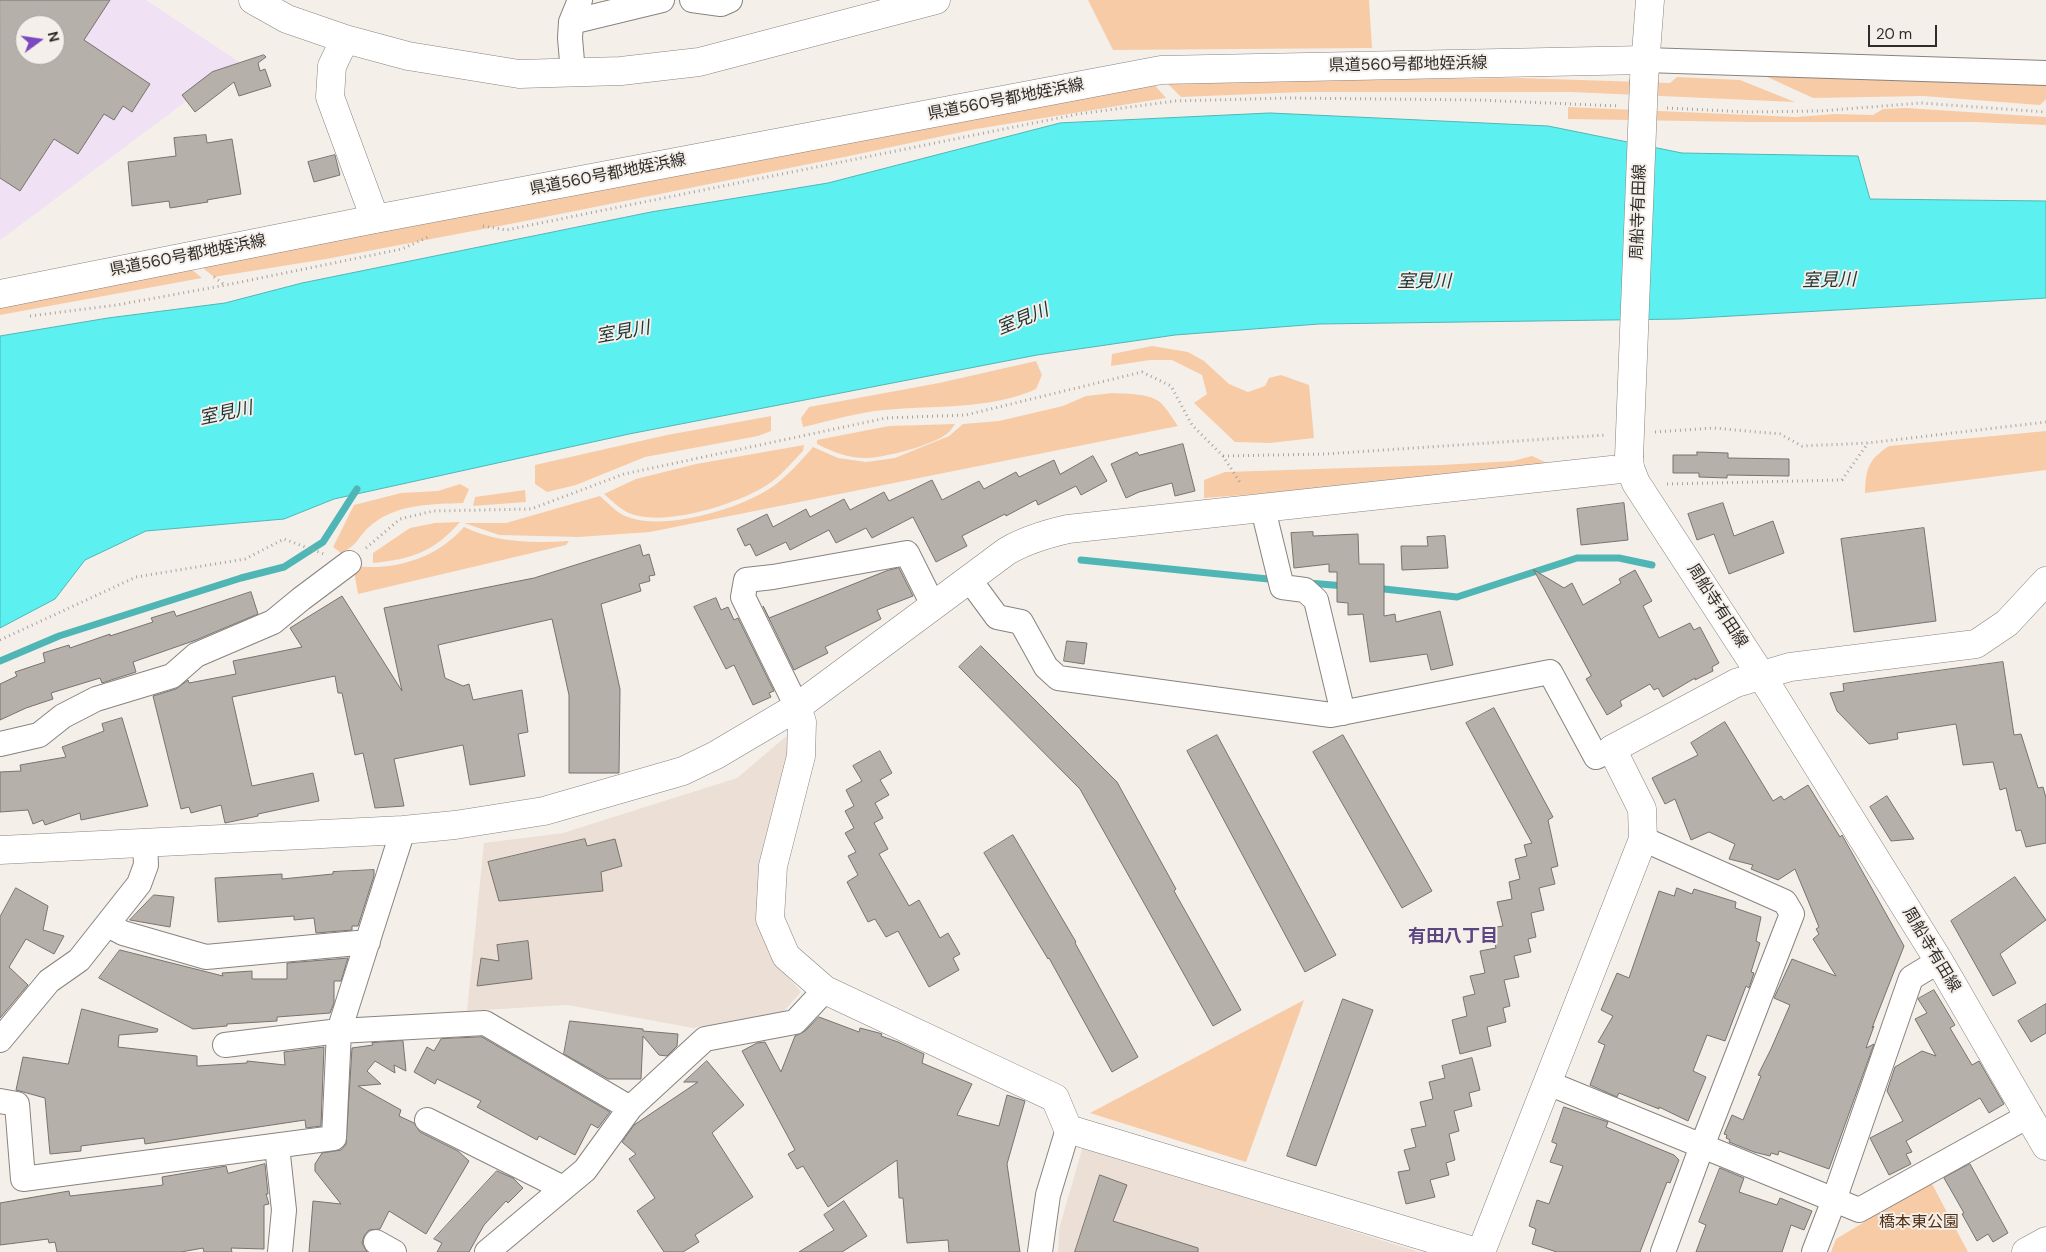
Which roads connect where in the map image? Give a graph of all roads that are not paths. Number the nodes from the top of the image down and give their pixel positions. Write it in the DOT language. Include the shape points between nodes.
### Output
graph roads {
  1 [pos="253,0"];
  2 [pos="580,0"];
  3 [pos="662,0"];
  4 [pos="692,0"];
  5 [pos="730,0"];
  6 [pos="936,0"];
  7 [pos="1650,0"];
  8 [pos="571,22"];
  9 [pos="344,39"];
  10 [pos="1645,70"];
  11 [pos="573,73"];
  12 [pos="2046,73"];
  13 [pos="375,219"];
  14 [pos="0,294"];
  15 [pos="1630,462"];
  16 [pos="1257,509"];
  17 [pos="349,563"];
  18 [pos="969,579"];
  19 [pos="2046,581"];
  20 [pos="933,605"];
  21 [pos="1761,675"];
  22 [pos="797,707"];
  23 [pos="1343,713"];
  24 [pos="0,744"];
  25 [pos="1612,749"];
  26 [pos="403,830"];
  27 [pos="1643,839"];
  28 [pos="145,843"];
  29 [pos="0,850"];
  30 [pos="108,925"];
  31 [pos="368,942"];
  32 [pos="1939,961"];
  33 [pos="825,990"];
  34 [pos="339,1031"];
  35 [pos="0,1040"];
  36 [pos="224,1045"];
  37 [pos="1548,1083"];
  38 [pos="0,1101"];
  39 [pos="630,1108"];
  40 [pos="2030,1115"];
  41 [pos="427,1120"];
  42 [pos="1068,1130"];
  43 [pos="277,1146"];
  44 [pos="1702,1146"];
  45 [pos="2046,1146"];
  46 [pos="563,1188"];
  47 [pos="1834,1200"];
  48 [pos="2046,1241"];
  49 [pos="280,1252"];
  50 [pos="487,1252"];
  51 [pos="1040,1252"];
  52 [pos="1476,1252"];
  53 [pos="1481,1252"];
  54 [pos="1663,1252"];
  55 [pos="1814,1252"];
  56 [pos="2026,1252"];
  1 -- 9 [label="street" via="287,19"];
  2 -- 8 [label="street"];
  3 -- 8 [label="street"];
  4 -- 5 [label="street" via="721,4"];
  6 -- 11 [label="street" via="700,62"];
  7 -- 10 [label="street, 周船寺有田線"];
  8 -- 11 [label="street"];
  9 -- 11 [label="street" via="408,56 519,74"];
  9 -- 13 [label="street" via="332,66 330,96"];
  10 -- 12 [label="street"];
  10 -- 13 [label="street, 県道560号都地姪浜線" via="1161,70"];
  10 -- 15 [label="street, 周船寺有田線, bridge"];
  13 -- 14 [label="street, 県道560号都地姪浜線"];
  15 -- 16 [label="street"];
  15 -- 21 [label="street, 周船寺有田線" via="1636,483"];
  16 -- 18 [label="street" via="1068,529 1021,543"];
  16 -- 23 [label="street" via="1266,525 1280,579 1305,590 1316,600"];
  17 -- 24 [label="street" via="273,622 196,655 172,676 96,699 63,716 39,735"];
  18 -- 20 [label="street"];
  18 -- 23 [label="street" via="997,617 1021,622 1046,667 1058,678 1331,715"];
  19 -- 21 [label="street" via="2007,623 1976,644 1790,667"];
  20 -- 22 [label="street"];
  20 -- 22 [label="street" via="907,552 746,580 743,597"];
  21 -- 25 [label="street" via="1736,683"];
  21 -- 32 [label="street, 周船寺有田線"];
  22 -- 26 [label="street" via="683,772 544,811"];
  22 -- 33 [label="street" via="802,722 801,756 773,866 770,919 786,956"];
  23 -- 25 [label="street" via="1550,672 1596,757"];
  25 -- 27 [label="street" via="1642,810"];
  26 -- 28 [label="street"];
  26 -- 31 [label="street"];
  27 -- 37 [label="street"];
  27 -- 44 [label="street" via="1785,902 1792,914"];
  28 -- 29 [label="street"];
  28 -- 30 [label="street" via="146,865 139,884"];
  30 -- 31 [label="street" via="123,933 206,958"];
  30 -- 35 [label="street" via="79,960 49,981"];
  31 -- 34 [label="street"];
  32 -- 40 [label="street, 周船寺有田線"];
  32 -- 47 [label="street" via="1911,978"];
  33 -- 39 [label="street" via="795,1022 705,1039"];
  33 -- 42 [label="street" via="1055,1098"];
  34 -- 36 [label="street"];
  34 -- 39 [label="street" via="485,1023"];
  34 -- 43 [label="street" via="334,1138"];
  37 -- 44 [label="street"];
  37 -- 53 [label="street"];
  38 -- 43 [label="street" via="18,1104 23,1179"];
  39 -- 46 [label="street" via="585,1170"];
  40 -- 45 [label="street, 周船寺有田線"];
  40 -- 47 [label="street" via="1859,1210"];
  41 -- 46 [label="street"];
  42 -- 51 [label="street" via="1048,1195"];
  42 -- 52 [label="street"];
  43 -- 49 [label="street" via="284,1210"];
  44 -- 47 [label="street"];
  44 -- 54 [label="street"];
  46 -- 50 [label="street"];
  47 -- 55 [label="street"];
  48 -- 56 [label="street"];
}
